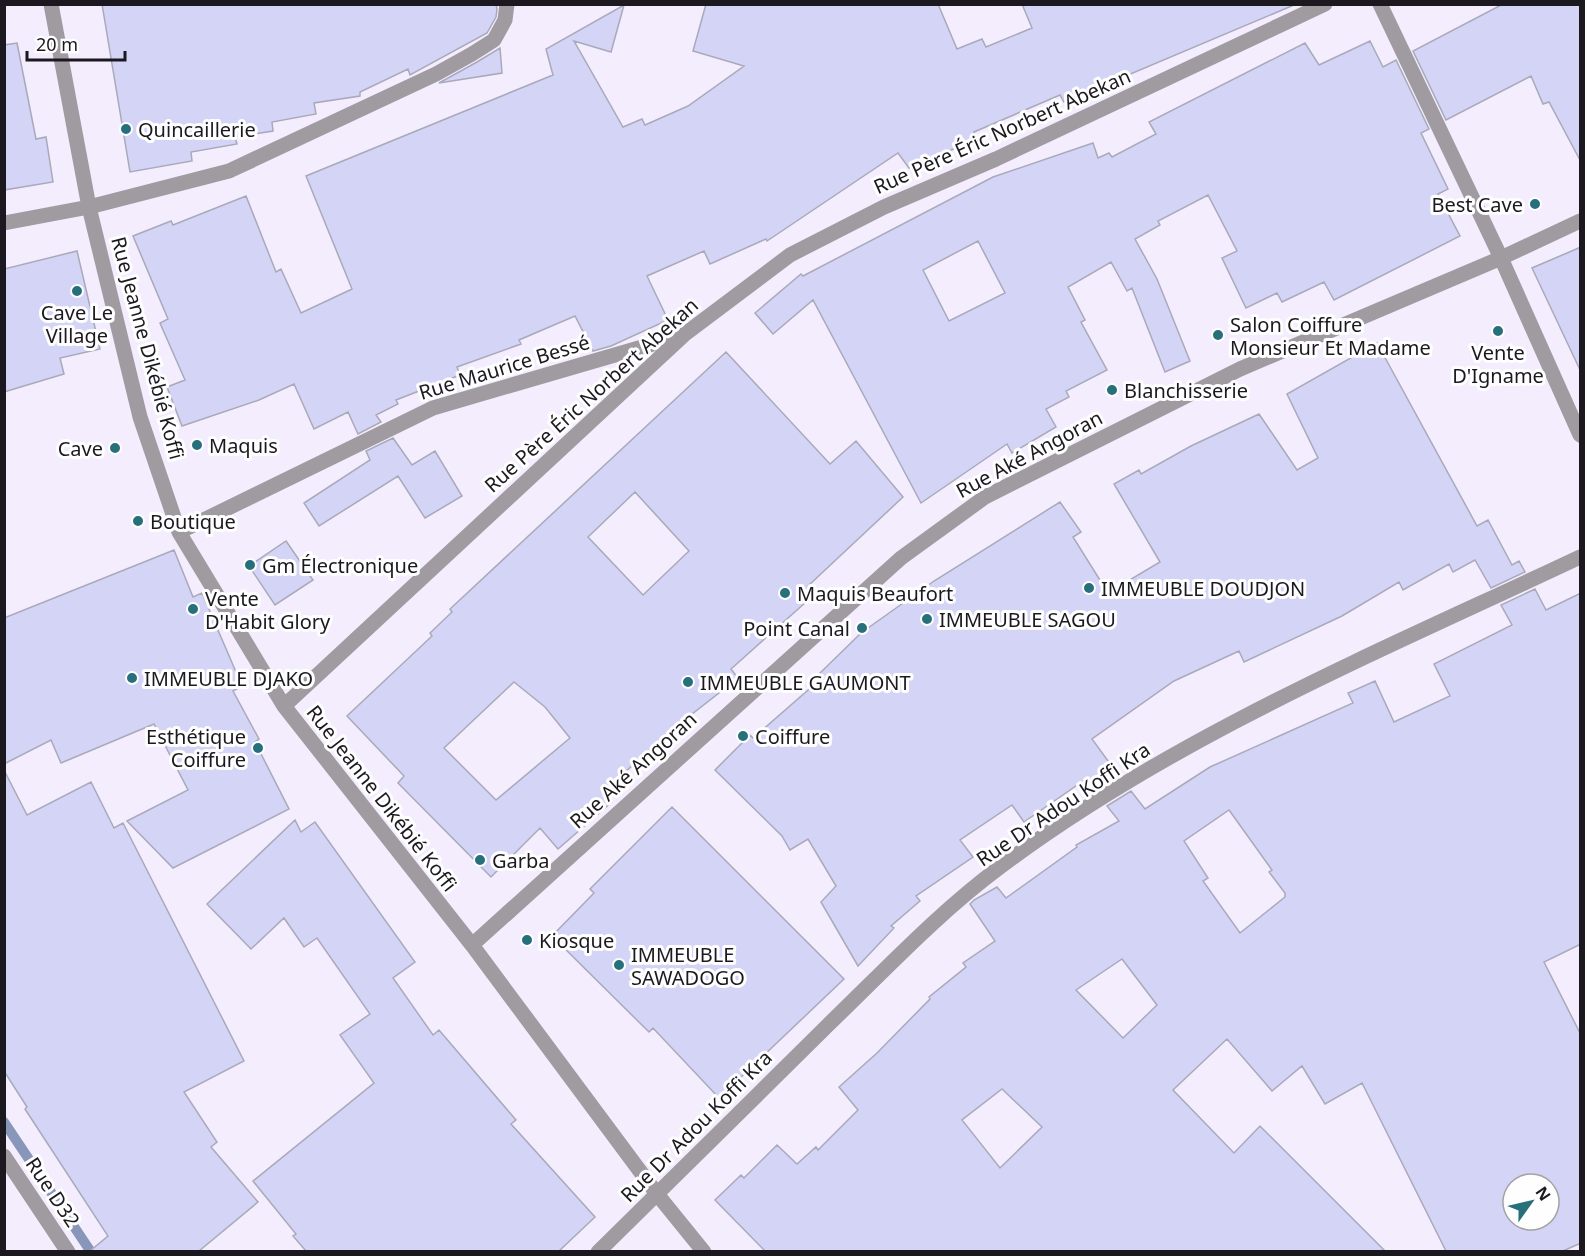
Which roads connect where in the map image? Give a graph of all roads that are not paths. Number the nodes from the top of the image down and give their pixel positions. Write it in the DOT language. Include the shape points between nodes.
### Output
graph roads {
  1 [pos="51,4"];
  2 [pos="507,4"];
  3 [pos="1325,4"];
  4 [pos="1380,4"];
  5 [pos="89,207"];
  6 [pos="1581,221"];
  7 [pos="4,223"];
  8 [pos="1501,258"];
  9 [pos="685,334"];
  10 [pos="1581,435"];
  11 [pos="179,532"];
  12 [pos="1581,557"];
  13 [pos="284,706"];
  14 [pos="472,945"];
  15 [pos="4,1156"];
  16 [pos="657,1194"];
  17 [pos="68,1251"];
  18 [pos="598,1251"];
  19 [pos="704,1251"];
  1 -- 5 [label="street, Rue Jeanne Dikébié Koffi"];
  2 -- 5 [label="street" via="505,20 494,40 436,74 229,171"];
  3 -- 9 [label="street, Rue Père Éric Norbert Abekan" via="996,159 884,207 789,255"];
  4 -- 8 [label="street"];
  5 -- 7 [label="street"];
  5 -- 11 [label="street, Rue Jeanne Dikébié Koffi" via="140,417"];
  6 -- 8 [label="street, Rue Aké Angoran"];
  8 -- 10 [label="street"];
  8 -- 14 [label="street, Rue Aké Angoran" via="1240,369 977,502 901,558"];
  9 -- 11 [label="street, Rue Maurice Bessé" via="433,408"];
  9 -- 13 [label="street, Rue Père Éric Norbert Abekan"];
  11 -- 13 [label="street, Rue Jeanne Dikébié Koffi"];
  12 -- 16 [label="street, Rue Dr Adou Koffi Kra" via="1211,734 1110,793 999,868 902,953"];
  13 -- 14 [label="street, Rue Jeanne Dikébié Koffi"];
  14 -- 16 [label="street, Rue Jeanne Dikébié Koffi"];
  15 -- 17 [label="street, Rue D32"];
  16 -- 18 [label="street, Rue Dr Adou Koffi Kra"];
  16 -- 19 [label="street, Rue Jeanne Dikébié Koffi"];
}
